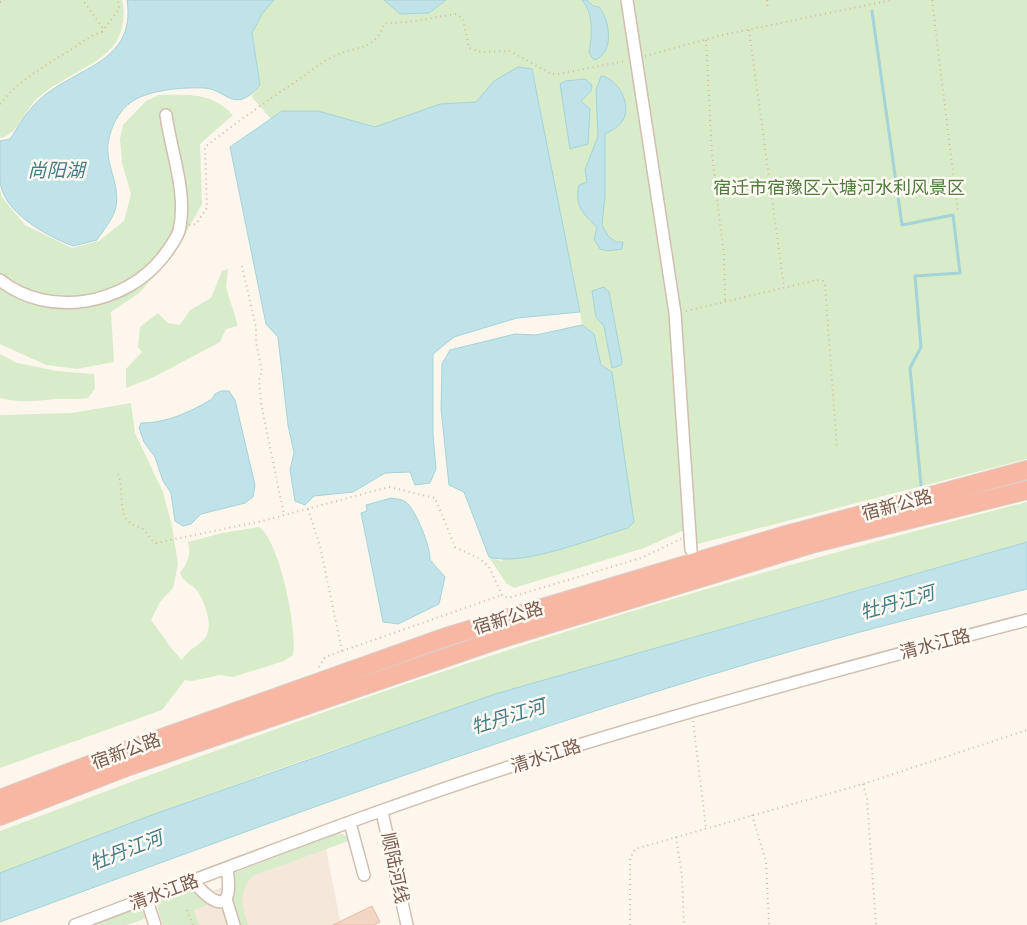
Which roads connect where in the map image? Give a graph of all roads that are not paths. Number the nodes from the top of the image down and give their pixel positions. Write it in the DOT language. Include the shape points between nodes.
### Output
graph roads {
  1 [pos="627,0"];
  2 [pos="166,115"];
  3 [pos="0,280"];
  4 [pos="1027,470"];
  5 [pos="1027,490"];
  6 [pos="691,550"];
  7 [pos="1027,620"];
  8 [pos="0,798"];
  9 [pos="382,812"];
  10 [pos="0,816"];
  11 [pos="350,823"];
  12 [pos="227,869"];
  13 [pos="364,875"];
  14 [pos="193,881"];
  15 [pos="146,898"];
  16 [pos="222,900"];
  17 [pos="88,923"];
  18 [pos="75,925"];
  19 [pos="155,925"];
  20 [pos="226,925"];
  21 [pos="234,925"];
  22 [pos="407,925"];
  1 -- 6 [label="street" via="675,314"];
  2 -- 3 [label="street" via="182,211 170,246 153,269 122,290 102,299 80,302 26,296"];
  4 -- 8 [label="highway, 宿新公路" via="779,537 449,636"];
  5 -- 10 [label="highway, 宿新公路" via="816,543 497,640 129,766"];
  7 -- 9 [label="street, 清水江路" via="580,744"];
  9 -- 11 [label="street, 清水江路"];
  9 -- 22 [label="street, 顺陆河线"];
  11 -- 12 [label="street, 清水江路"];
  11 -- 13 [label="street"];
  12 -- 14 [label="street, 清水江路"];
  12 -- 16 [label="street" via="229,895"];
  14 -- 15 [label="street, 清水江路"];
  14 -- 16 [label="street" via="206,898"];
  15 -- 17 [label="street, 清水江路"];
  15 -- 19 [label="street"];
  16 -- 20 [label="street"];
  16 -- 21 [label="street"];
  17 -- 18 [label="street, 清水江路"];
}
